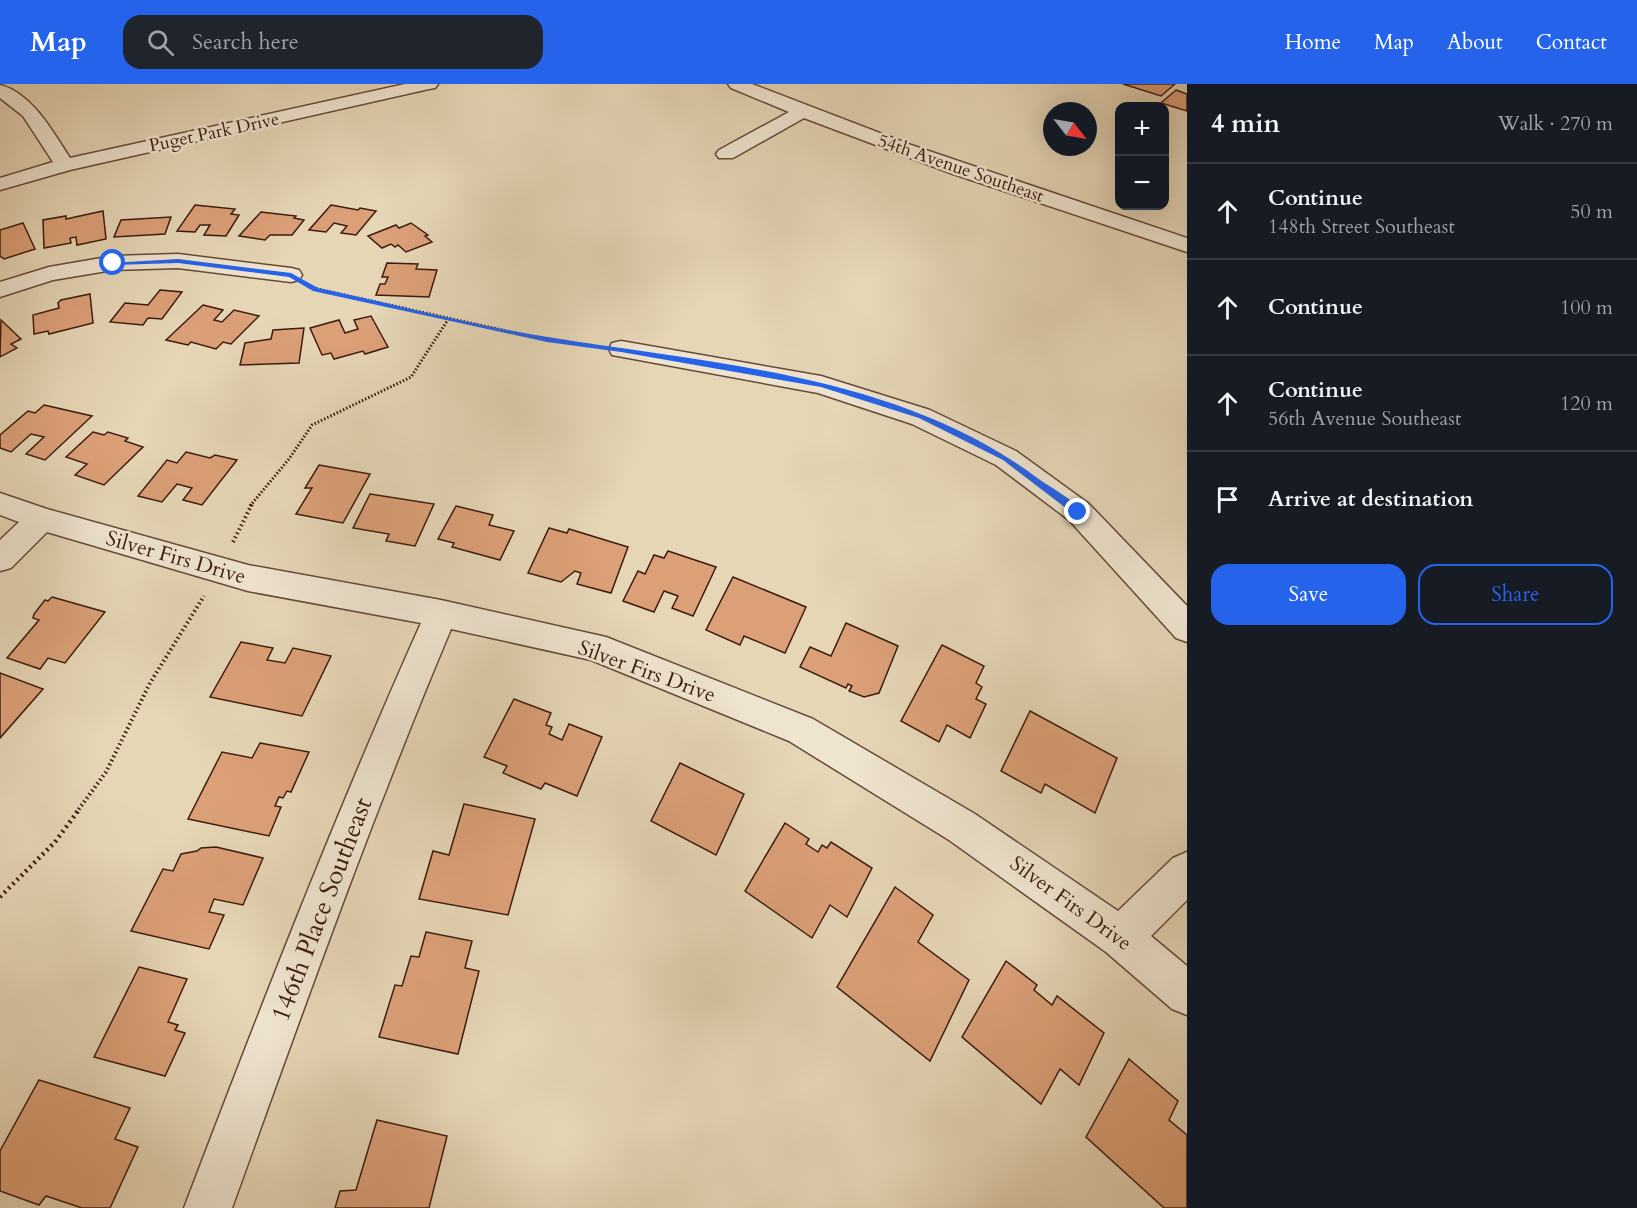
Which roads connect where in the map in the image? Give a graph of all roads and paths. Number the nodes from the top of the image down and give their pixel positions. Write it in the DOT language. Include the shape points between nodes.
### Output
graph roads {
  1 [pos="429,84"];
  2 [pos="737,84"];
  3 [pos="0,90"];
  4 [pos="802,112"];
  5 [pos="726,154"];
  6 [pos="65,165"];
  7 [pos="0,184"];
  8 [pos="1187,245"];
  9 [pos="291,275"];
  10 [pos="0,290"];
  11 [pos="449,318"];
  12 [pos="621,349"];
  13 [pos="0,504"];
  14 [pos="42,519"];
  15 [pos="0,559"];
  16 [pos="221,570"];
  17 [pos="441,613"];
  18 [pos="1187,628"];
  19 [pos="1187,872"];
  20 [pos="0,897"];
  21 [pos="1121,937"];
  22 [pos="1187,994"];
  23 [pos="208,1208"];
  1 -- 6 [label="street, Puget Park Drive"];
  2 -- 4 [label="street, 54th Avenue Southeast"];
  3 -- 6 [label="street" via="30,112"];
  4 -- 5 [label="street"];
  4 -- 8 [label="street, 54th Avenue Southeast"];
  6 -- 7 [label="street, Puget Park Drive"];
  9 -- 10 [label="street" via="178,261 113,263 48,274"];
  9 -- 11 [label="path" via="315,289"];
  11 -- 12 [label="path" via="547,340"];
  11 -- 16 [label="path" via="411,377 312,424 247,510"];
  12 -- 18 [label="street" via="821,385 921,417 1006,458 1078,512"];
  13 -- 14 [label="street, Silver Firs Drive"];
  14 -- 15 [label="street"];
  14 -- 16 [label="street, Silver Firs Drive"];
  16 -- 17 [label="street, Silver Firs Drive"];
  16 -- 20 [label="path" via="150,683 106,772 55,842"];
  17 -- 21 [label="street, Silver Firs Drive" via="594,647 801,730 962,827"];
  17 -- 23 [label="street, 146th Place Southeast" via="343,850"];
  19 -- 21 [label="street"];
  21 -- 22 [label="street, Silver Firs Drive"];
}
